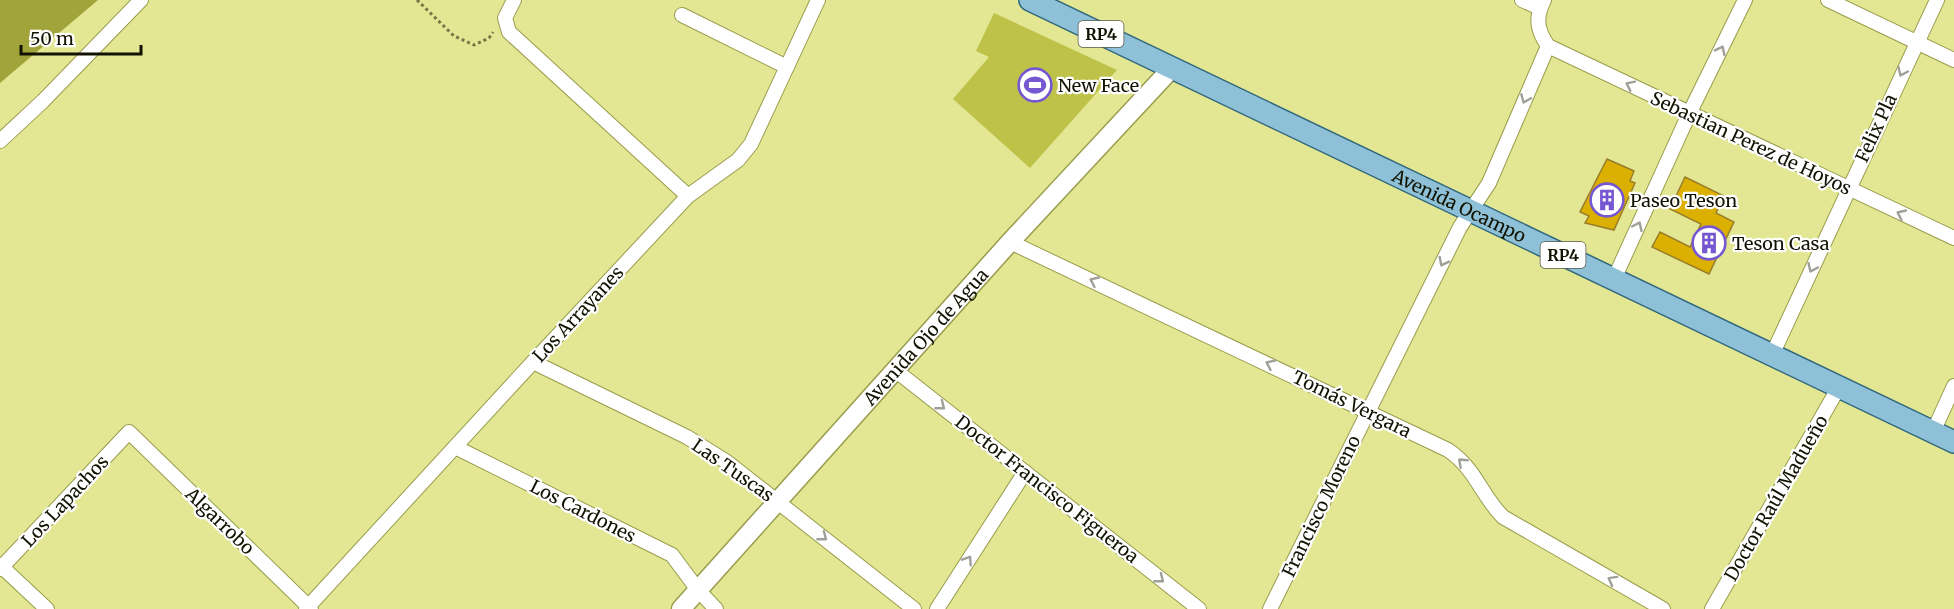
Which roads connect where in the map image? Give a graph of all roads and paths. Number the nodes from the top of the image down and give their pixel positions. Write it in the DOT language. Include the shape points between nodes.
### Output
graph roads {
  1 [pos="141,0"];
  2 [pos="417,0"];
  3 [pos="514,0"];
  4 [pos="818,0"];
  5 [pos="1030,0"];
  6 [pos="1522,0"];
  7 [pos="1745,0"];
  8 [pos="1828,0"];
  9 [pos="1937,0"];
  10 [pos="1542,4"];
  11 [pos="682,15"];
  12 [pos="505,18"];
  13 [pos="1916,42"];
  14 [pos="1548,46"];
  15 [pos="1954,60"];
  16 [pos="787,67"];
  17 [pos="1172,68"];
  18 [pos="1689,114"];
  19 [pos="0,141"];
  20 [pos="1848,189"];
  21 [pos="688,196"];
  22 [pos="1470,210"];
  23 [pos="1954,238"];
  24 [pos="1010,242"];
  25 [pos="1614,279"];
  26 [pos="1772,355"];
  27 [pos="533,362"];
  28 [pos="896,370"];
  29 [pos="1954,386"];
  30 [pos="1839,387"];
  31 [pos="1368,410"];
  32 [pos="129,432"];
  33 [pos="1933,432"];
  34 [pos="1954,442"];
  35 [pos="455,447"];
  36 [pos="1025,472"];
  37 [pos="777,500"];
  38 [pos="1,567"];
  39 [pos="698,590"];
  40 [pos="308,608"];
  41 [pos="47,609"];
  42 [pos="681,609"];
  43 [pos="716,609"];
  44 [pos="914,609"];
  45 [pos="937,609"];
  46 [pos="1199,609"];
  47 [pos="1270,609"];
  48 [pos="1663,609"];
  49 [pos="1713,609"];
  1 -- 19 [label="street"];
  2 -- 12 [label="path" via="454,36 474,45 489,38"];
  3 -- 12 [label="street"];
  4 -- 16 [label="street, Los Arrayanes"];
  5 -- 17 [label="main road, Avenida Ocampo / RP4"];
  6 -- 10 [label="street"];
  18 -- 7 [label="street, one-way"];
  8 -- 13 [label="street"];
  9 -- 13 [label="street, Felix Pla"];
  10 -- 14 [label="street" via="1538,32"];
  11 -- 16 [label="street"];
  12 -- 21 [label="street" via="509,32"];
  13 -- 15 [label="street"];
  13 -- 20 [label="street, Felix Pla, one-way"];
  18 -- 14 [label="street, Sebastian Perez de Hoyos, one-way"];
  14 -- 22 [label="street, Francisco Moreno, one-way" via="1489,183"];
  16 -- 21 [label="street, Los Arrayanes" via="751,144 738,160"];
  17 -- 22 [label="main road, Avenida Ocampo / RP4"];
  17 -- 24 [label="main road, Avenida Ojo de Agua"];
  18 -- 20 [label="street, Sebastian Perez de Hoyos"];
  25 -- 18 [label="street, one-way"];
  23 -- 20 [label="street, Sebastian Perez de Hoyos, one-way"];
  20 -- 26 [label="street, Felix Pla, one-way"];
  21 -- 27 [label="street, Los Arrayanes"];
  22 -- 25 [label="main road, Avenida Ocampo / RP4"];
  22 -- 31 [label="street, Francisco Moreno, one-way"];
  24 -- 28 [label="main road, Avenida Ojo de Agua"];
  31 -- 24 [label="street, Tomás Vergara, one-way"];
  25 -- 26 [label="main road, Avenida Ocampo / RP4"];
  26 -- 30 [label="main road, Avenida Ocampo / RP4"];
  27 -- 35 [label="street, Los Arrayanes"];
  27 -- 37 [label="street, Las Tuscas" via="687,437"];
  28 -- 36 [label="street, Doctor Francisco Figueroa, one-way"];
  28 -- 37 [label="main road, Avenida Ojo de Agua"];
  29 -- 33 [label="street"];
  30 -- 33 [label="main road, Avenida Ocampo / RP4"];
  30 -- 49 [label="street, Doctor Raúl Madueño"];
  31 -- 47 [label="street, Francisco Moreno"];
  48 -- 31 [label="street, Tomás Vergara, one-way" via="1515,526 1493,507 1461,459"];
  32 -- 38 [label="street, Los Lapachos"];
  32 -- 40 [label="street, Algarrobo"];
  33 -- 34 [label="main road, Avenida Ocampo / RP4"];
  35 -- 39 [label="street, Los Cardones" via="672,555"];
  35 -- 40 [label="street, Los Arrayanes"];
  45 -- 36 [label="street, one-way"];
  36 -- 46 [label="street, Doctor Francisco Figueroa, one-way"];
  37 -- 39 [label="main road, Avenida Ojo de Agua"];
  37 -- 44 [label="street, Las Tuscas, one-way"];
  38 -- 41 [label="street"];
  39 -- 42 [label="main road, Avenida Ojo de Agua"];
  39 -- 43 [label="street, Los Cardones"];
}
